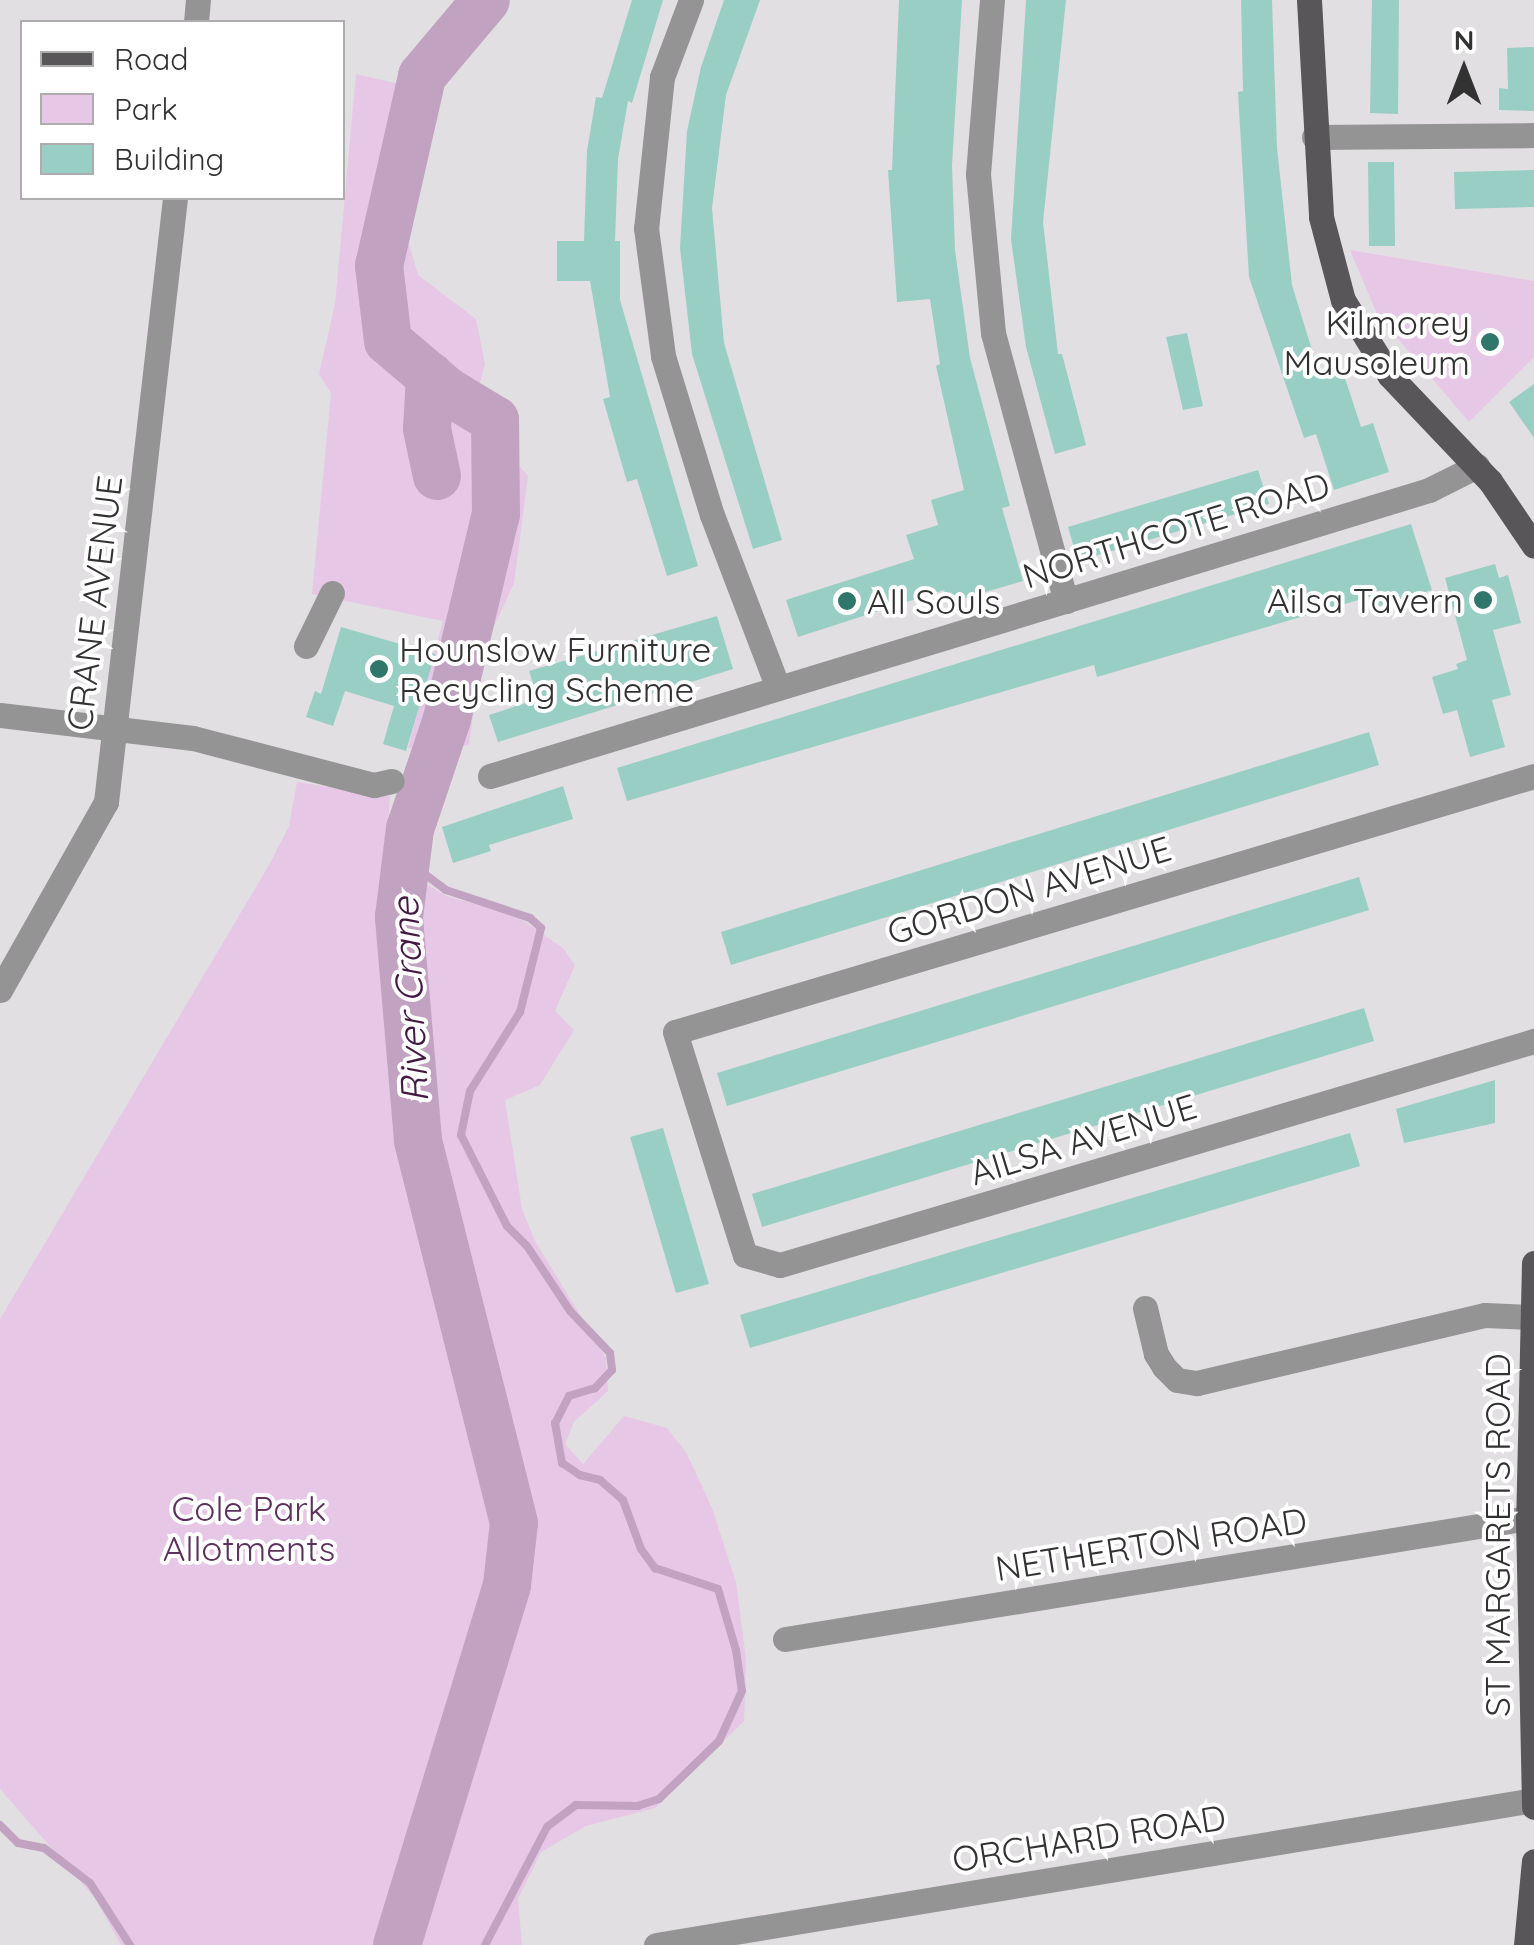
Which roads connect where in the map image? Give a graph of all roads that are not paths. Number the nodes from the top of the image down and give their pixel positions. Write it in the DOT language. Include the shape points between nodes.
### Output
graph roads {
  1 [pos="692,0"];
  2 [pos="992,0"];
  3 [pos="1309,0"];
  4 [pos="1534,135"];
  5 [pos="1314,137"];
  6 [pos="175,200"];
  7 [pos="1477,466"];
  8 [pos="1534,546"];
  9 [pos="332,593"];
  10 [pos="1066,601"];
  11 [pos="306,646"];
  12 [pos="778,688"];
  13 [pos="0,715"];
  14 [pos="115,728"];
  15 [pos="490,776"];
  16 [pos="1534,776"];
  17 [pos="392,781"];
  18 [pos="0,990"];
  19 [pos="1534,1041"];
  20 [pos="715,1162"];
  21 [pos="1534,1263"];
  22 [pos="1145,1308"];
  23 [pos="1531,1317"];
  24 [pos="1532,1356"];
  25 [pos="1528,1518"];
  26 [pos="785,1638"];
  27 [pos="1534,1803"];
  28 [pos="1534,1861"];
  29 [pos="656,1945"];
  30 [pos="1526,1945"];
  1 -- 12 [label="street" via="662,77 646,228 664,356 712,515"];
  2 -- 10 [label="street" via="978,174 994,332"];
  3 -- 5 [label="main road"];
  4 -- 5 [label="street"];
  5 -- 7 [label="main road" via="1321,217 1343,300 1390,376"];
  6 -- 14 [label="street, CRANE AVENUE"];
  7 -- 8 [label="main road"];
  7 -- 10 [label="street, NORTHCOTE ROAD" via="1429,490"];
  9 -- 11 [label="street"];
  10 -- 12 [label="street, NORTHCOTE ROAD"];
  12 -- 15 [label="street, NORTHCOTE ROAD"];
  13 -- 14 [label="street"];
  14 -- 17 [label="street" via="193,738 374,786"];
  14 -- 18 [label="street, CRANE AVENUE" via="100,819"];
  16 -- 20 [label="street, GORDON AVENUE" via="676,1032"];
  19 -- 20 [label="street, AILSA AVENUE" via="780,1265 745,1255"];
  21 -- 23 [label="main road, ST MARGARETS ROAD"];
  22 -- 23 [label="street" via="1164,1367 1177,1380 1197,1383 1484,1316"];
  23 -- 24 [label="main road, ST MARGARETS ROAD"];
  24 -- 25 [label="main road, ST MARGARETS ROAD"];
  25 -- 26 [label="street, NETHERTON ROAD"];
  25 -- 27 [label="main road, ST MARGARETS ROAD"];
  27 -- 29 [label="street, ORCHARD ROAD"];
  28 -- 30 [label="main road"];
}
